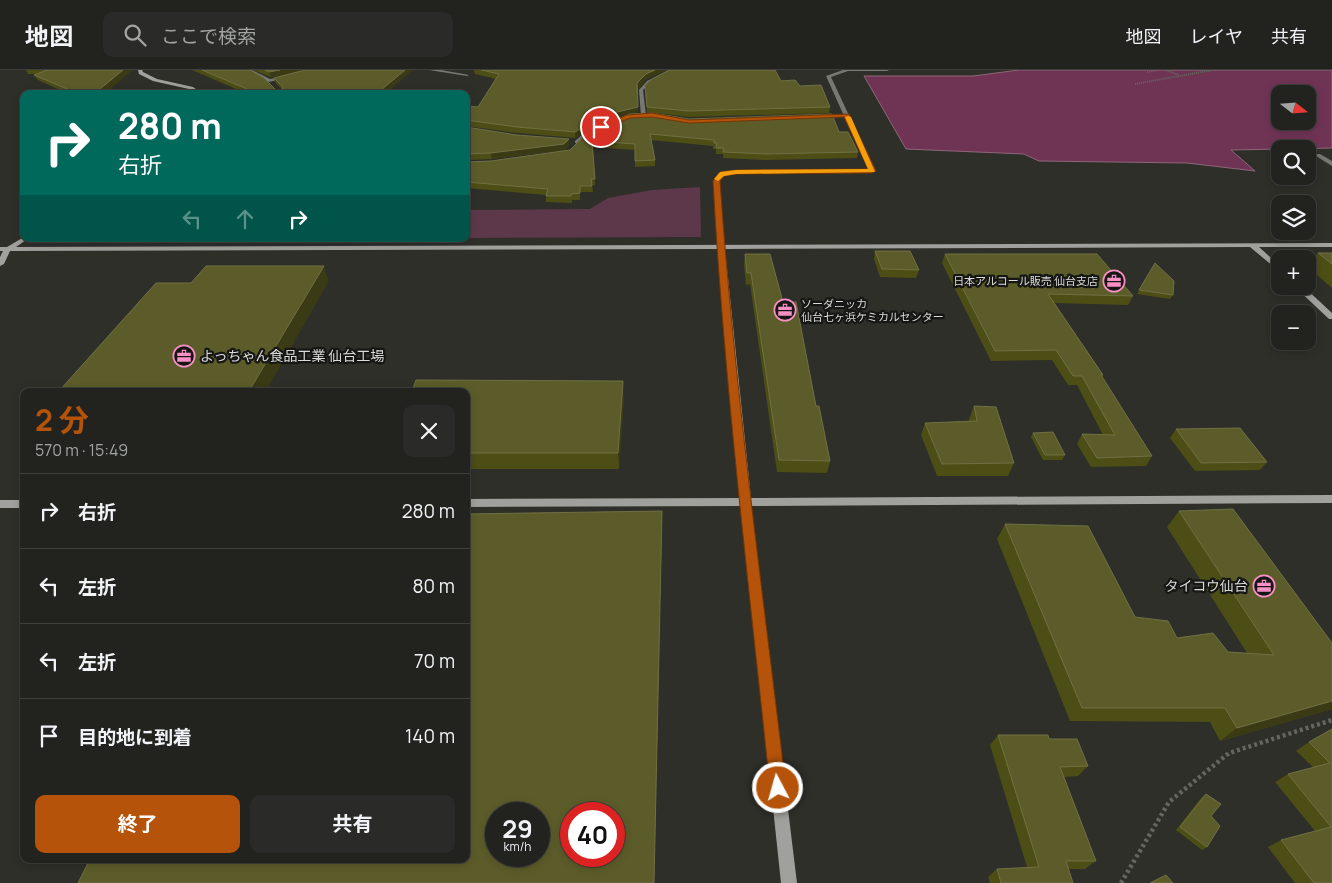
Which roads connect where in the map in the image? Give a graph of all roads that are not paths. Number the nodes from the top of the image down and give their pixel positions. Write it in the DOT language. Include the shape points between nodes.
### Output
graph roads {
  1 [pos="140,70"];
  2 [pos="248,70"];
  3 [pos="431,70"];
  4 [pos="674,70"];
  5 [pos="848,70"];
  6 [pos="888,70"];
  7 [pos="467,74"];
  8 [pos="297,75"];
  9 [pos="194,90"];
  10 [pos="643,115"];
  11 [pos="652,115"];
  12 [pos="837,115"];
  13 [pos="846,115"];
  14 [pos="636,116"];
  15 [pos="603,126"];
  16 [pos="567,141"];
  17 [pos="577,142"];
  18 [pos="572,148"];
  19 [pos="1318,155"];
  20 [pos="1332,164"];
  21 [pos="20,241"];
  22 [pos="1252,245"];
  23 [pos="1332,245"];
  24 [pos="721,247"];
  25 [pos="4,249"];
  26 [pos="1271,262"];
  27 [pos="0,264"];
  28 [pos="1308,295"];
  29 [pos="1332,317"];
  30 [pos="1332,499"];
  31 [pos="470,503"];
  32 [pos="746,503"];
  33 [pos="0,504"];
  34 [pos="20,504"];
  35 [pos="789,883"];
  1 -- 9 [label="street" via="155,80"];
  2 -- 8 [label="street" via="271,84"];
  3 -- 7 [label="street"];
  4 -- 10 [label="street" via="649,82 641,90"];
  5 -- 6 [label="street"];
  5 -- 13 [label="street" via="828,76"];
  10 -- 11 [label="street"];
  10 -- 14 [label="street"];
  12 -- 13 [label="street"];
  13 -- 24 [label="street" via="872,171 722,174 716,181"];
  15 -- 17 [label="street"];
  16 -- 17 [label="street"];
  17 -- 18 [label="street"];
  19 -- 20 [label="street"];
  21 -- 25 [label="street"];
  22 -- 23 [label="street"];
  22 -- 24 [label="street"];
  22 -- 26 [label="street"];
  24 -- 25 [label="street"];
  24 -- 32 [label="street"];
  25 -- 27 [label="street"];
  28 -- 29 [label="street"];
  30 -- 32 [label="street"];
  31 -- 32 [label="street"];
  32 -- 35 [label="street"];
  33 -- 34 [label="street"];
}
